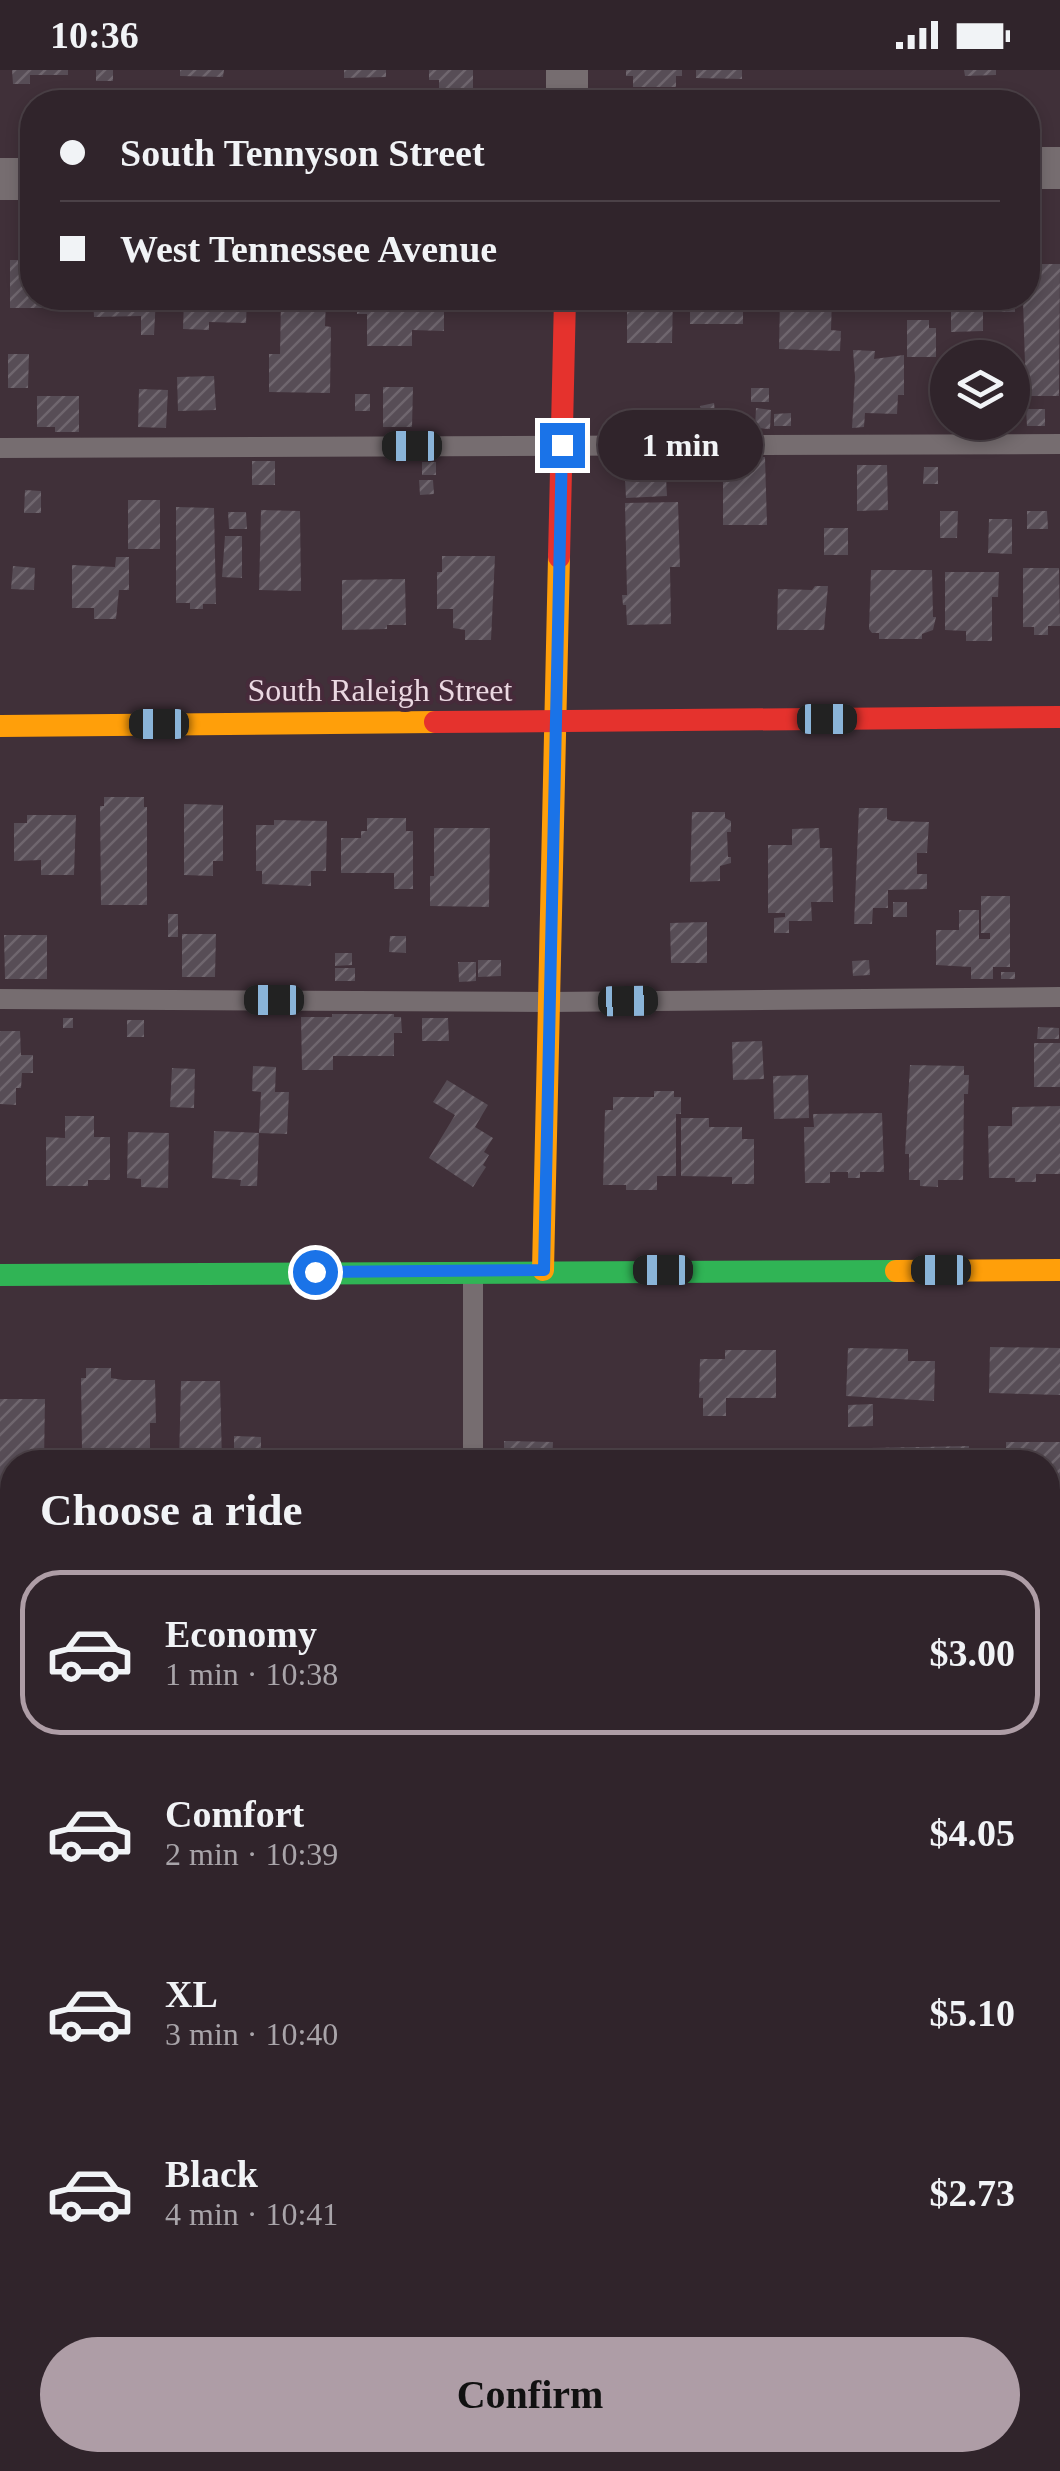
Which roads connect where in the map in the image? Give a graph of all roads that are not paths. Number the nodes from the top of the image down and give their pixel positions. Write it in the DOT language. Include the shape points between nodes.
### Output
graph roads {
  1 [pos="565,310"];
  2 [pos="1060,444"];
  3 [pos="562,445"];
  4 [pos="0,448"];
  5 [pos="1060,717"];
  6 [pos="556,721"];
  7 [pos="0,726"];
  8 [pos="1060,998"];
  9 [pos="0,999"];
  10 [pos="549,1002"];
  11 [pos="544,1270"];
  12 [pos="1060,1270"];
  13 [pos="473,1271"];
  14 [pos="0,1274"];
  15 [pos="473,1450"];
  1 -- 3 [label="street"];
  2 -- 3 [label="lane"];
  3 -- 4 [label="lane"];
  3 -- 6 [label="street"];
  5 -- 6 [label="street, South Raleigh Street"];
  6 -- 7 [label="street, South Raleigh Street"];
  6 -- 10 [label="street"];
  8 -- 10 [label="lane"];
  9 -- 10 [label="lane"];
  10 -- 11 [label="street"];
  11 -- 12 [label="street"];
  11 -- 13 [label="street"];
  13 -- 14 [label="street"];
  13 -- 15 [label="lane"];
}
